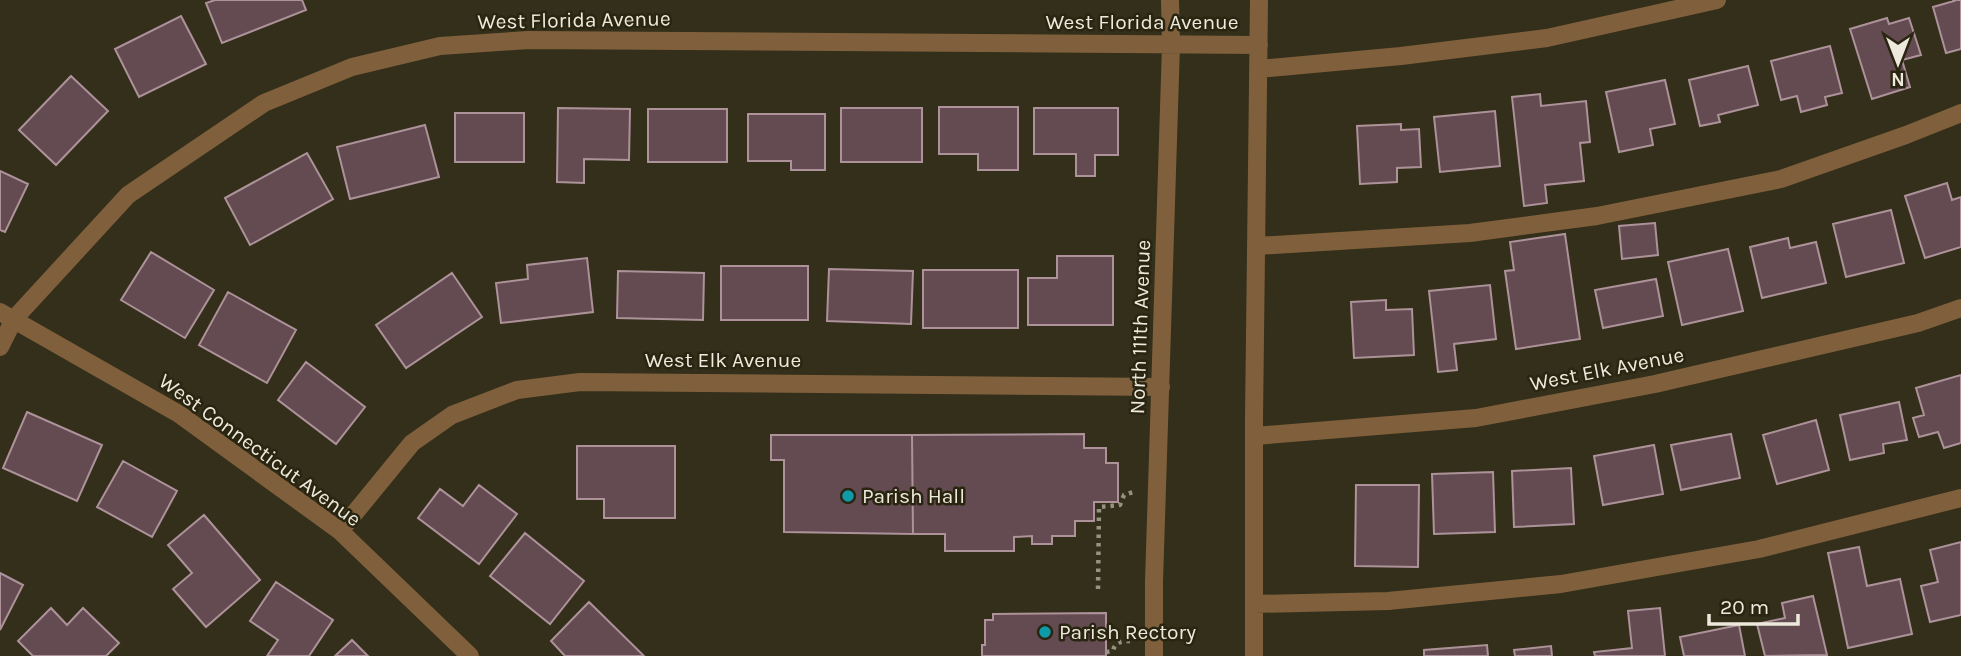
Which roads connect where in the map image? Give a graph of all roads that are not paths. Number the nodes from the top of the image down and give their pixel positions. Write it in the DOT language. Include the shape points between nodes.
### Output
graph roads {
  1 [pos="1170,0"];
  2 [pos="1259,0"];
  3 [pos="1717,0"];
  4 [pos="1171,45"];
  5 [pos="1259,45"];
  6 [pos="1259,69"];
  7 [pos="1961,113"];
  8 [pos="1257,246"];
  9 [pos="1961,308"];
  10 [pos="7,315"];
  11 [pos="0,347"];
  12 [pos="1161,387"];
  13 [pos="1255,436"];
  14 [pos="1961,498"];
  15 [pos="340,531"];
  16 [pos="1254,604"];
  17 [pos="470,656"];
  18 [pos="1154,656"];
  19 [pos="1254,656"];
  1 -- 4 [label="street, North 111th Avenue"];
  2 -- 5 [label="street"];
  3 -- 6 [label="street" via="1547,38"];
  4 -- 5 [label="street, West Florida Avenue"];
  4 -- 10 [label="street, West Florida Avenue" via="528,40 440,46 352,67 264,103 128,195"];
  4 -- 12 [label="street, North 111th Avenue"];
  5 -- 6 [label="street"];
  6 -- 8 [label="street"];
  7 -- 8 [label="street" via="1781,179 1597,216 1470,233"];
  8 -- 13 [label="street"];
  9 -- 13 [label="street, West Elk Avenue" via="1918,323 1655,384 1489,415"];
  10 -- 11 [label="street, West Florida Avenue"];
  10 -- 15 [label="street, West Connecticut Avenue" via="179,414"];
  12 -- 15 [label="street, West Elk Avenue" via="580,382 517,390 452,415 412,443"];
  12 -- 18 [label="street, North 111th Avenue"];
  13 -- 16 [label="street"];
  14 -- 16 [label="street" via="1759,549 1561,584 1388,601"];
  15 -- 17 [label="street, West Connecticut Avenue"];
  16 -- 19 [label="street"];
}
